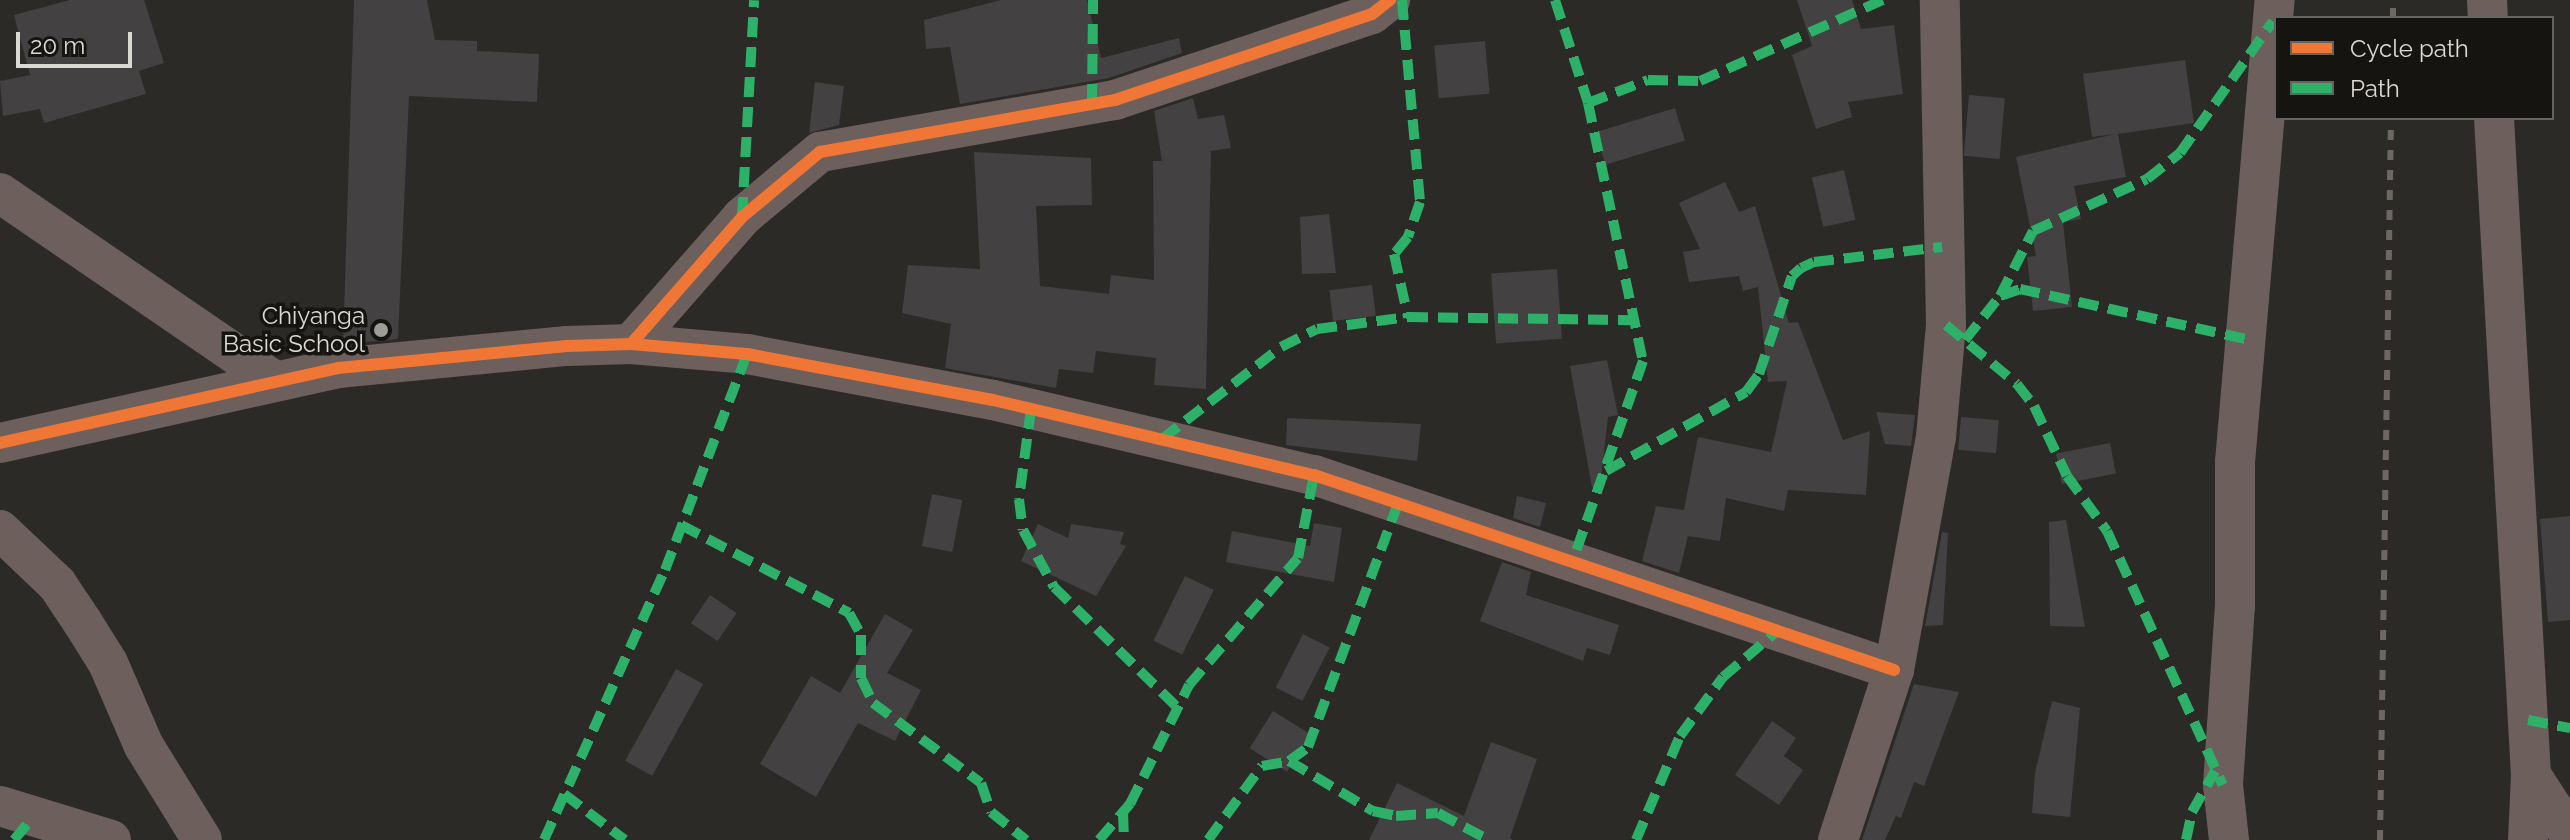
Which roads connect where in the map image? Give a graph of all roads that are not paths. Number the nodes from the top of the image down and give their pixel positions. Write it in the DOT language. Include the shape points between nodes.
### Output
graph roads {
  1 [pos="1390,0"];
  2 [pos="1940,0"];
  3 [pos="2275,0"];
  4 [pos="2494,120"];
  5 [pos="0,193"];
  6 [pos="631,344"];
  7 [pos="273,380"];
  8 [pos="0,443"];
  9 [pos="0,530"];
  10 [pos="1894,670"];
  11 [pos="2531,775"];
  12 [pos="0,806"];
  13 [pos="2570,835"];
  14 [pos="111,840"];
  15 [pos="202,840"];
  16 [pos="1838,840"];
  17 [pos="2229,840"];
  18 [pos="2528,840"];
  1 -- 6 [label="street" via="1372,14 1115,100 820,152 742,217"];
  2 -- 10 [label="street" via="1946,325 1936,437"];
  3 -- 17 [label="street" via="2235,462 2235,606 2223,785"];
  4 -- 11 [label="street"];
  5 -- 7 [label="street"];
  6 -- 7 [label="street" via="338,368"];
  6 -- 10 [label="street" via="747,354 993,400 1314,475"];
  7 -- 8 [label="street"];
  9 -- 15 [label="street" via="57,584 83,623 108,663 144,746"];
  10 -- 16 [label="street"];
  11 -- 13 [label="street"];
  11 -- 18 [label="street"];
  12 -- 14 [label="street"];
}
